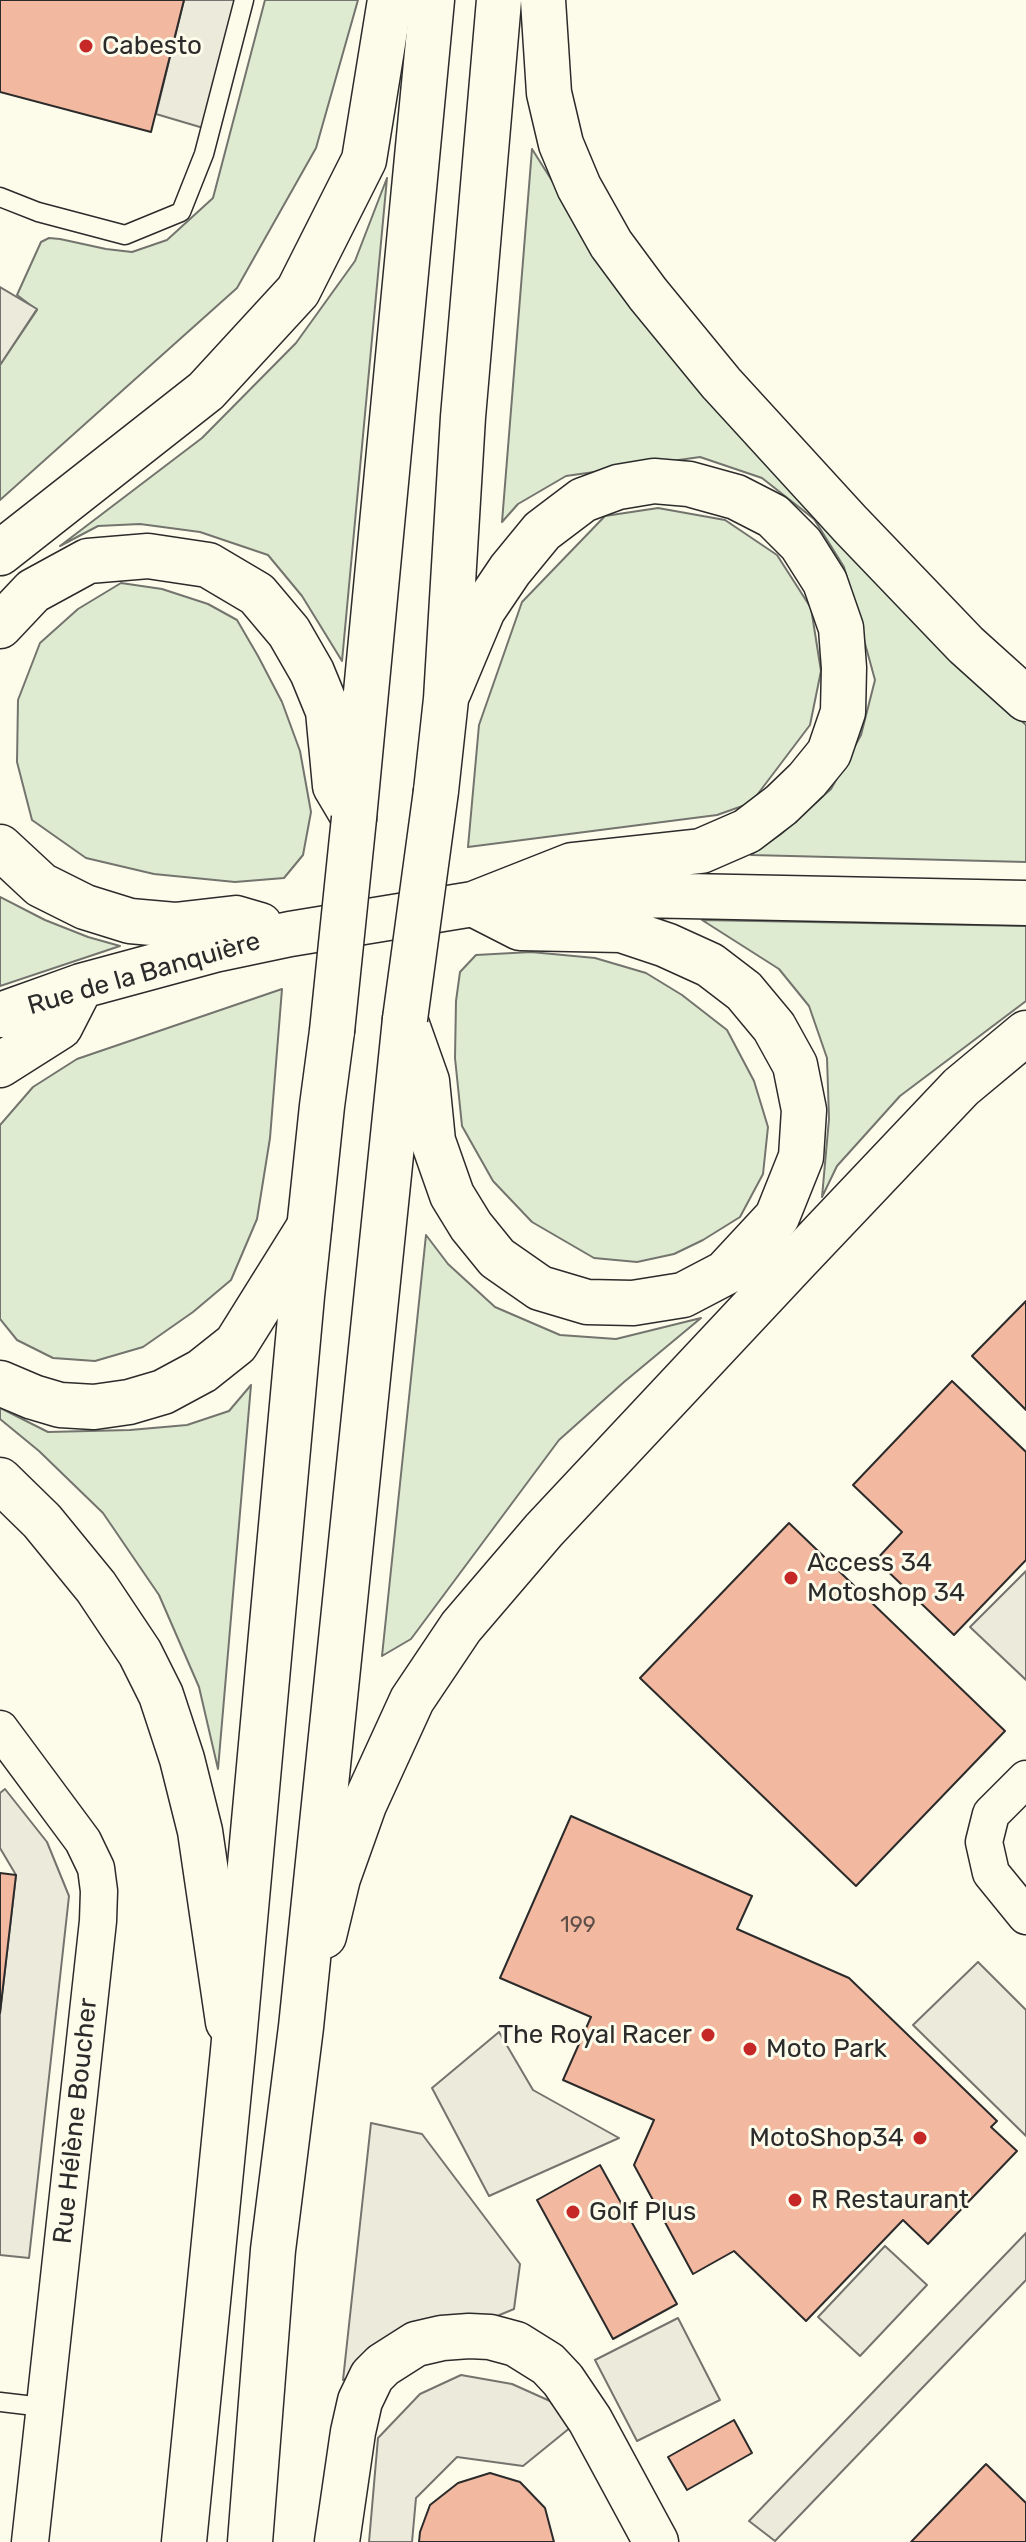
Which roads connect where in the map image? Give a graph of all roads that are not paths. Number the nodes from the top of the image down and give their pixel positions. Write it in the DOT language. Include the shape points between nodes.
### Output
graph roads {
  1 [pos="244,0"];
  2 [pos="390,0"];
  3 [pos="432,0"];
  4 [pos="499,0"];
  5 [pos="543,0"];
  6 [pos="0,197"];
  7 [pos="0,553"];
  8 [pos="0,626"];
  9 [pos="446,699"];
  10 [pos="1026,699"];
  11 [pos="354,818"];
  12 [pos="0,847"];
  13 [pos="1026,903"];
  14 [pos="473,904"];
  15 [pos="290,934"];
  16 [pos="81,986"];
  17 [pos="0,1015"];
  18 [pos="405,1019"];
  19 [pos="1026,1033"];
  20 [pos="0,1065"];
  21 [pos="309,1227"];
  22 [pos="0,1383"];
  23 [pos="0,1480"];
  24 [pos="0,1729"];
  25 [pos="1026,1779"];
  26 [pos="1026,1916"];
  27 [pos="301,2027"];
  28 [pos="233,2051"];
  29 [pos="0,2402"];
  30 [pos="43,2407"];
  31 [pos="30,2542"];
  32 [pos="184,2542"];
  33 [pos="250,2542"];
  34 [pos="337,2542"];
  35 [pos="656,2542"];
  1 -- 6 [label="lane" via="204,154 181,212 125,235"];
  2 -- 7 [label="main road" via="364,160 298,291 206,391"];
  3 -- 11 [label="main road"];
  4 -- 9 [label="main road" via="463,417"];
  5 -- 10 [label="main road" via="549,93 561,144 611,244 721,383 966,645"];
  8 -- 11 [label="main road" via="33,591 88,561 148,556 208,565 257,594 289,632 328,711 335,786"];
  9 -- 14 [label="main road" via="483,610 510,570 542,531 583,500 618,487 654,481 689,484 736,497 773,516 801,544 825,582 841,628 843,712 829,753 781,805 747,831 701,851 572,865"];
  9 -- 18 [label="main road, bridge"];
  11 -- 21 [label="main road, bridge"];
  12 -- 15 [label="main road" via="41,885 130,921 175,925 236,918"];
  13 -- 14 [label="main road" via="638,895"];
  14 -- 15 [label="main road, Rue de la Banquière"];
  14 -- 18 [label="main road" via="520,928 621,930 710,965 744,991 774,1027 795,1065 804,1110 801,1157 777,1217 725,1273 683,1295 633,1303 587,1302 540,1288 497,1258 452,1195 433,1141 427,1081"];
  15 -- 16 [label="main road, Rue de la Banquière"];
  16 -- 17 [label="main road, Rue de la Banquière"];
  16 -- 20 [label="main road" via="60,1027"];
  18 -- 27 [label="main road"];
  19 -- 27 [label="main road" via="961,1087 829,1225 544,1530 461,1627 412,1700 364,1805 338,1878"];
  21 -- 22 [label="main road" via="236,1344 163,1392 94,1407 60,1405"];
  21 -- 28 [label="main road"];
  23 -- 28 [label="main road" via="96,1587 161,1695 200,1831"];
  24 -- 30 [label="street, Rue Hélène Boucher" via="83,1841 96,1868 99,1891"];
  25 -- 26 [label="street" via="991,1814 984,1842 991,1873"];
  27 -- 33 [label="main road" via="273,2250"];
  28 -- 32 [label="main road"];
  29 -- 30 [label="lane"];
  30 -- 31 [label="street, Rue Hélène Boucher"];
  34 -- 35 [label="main road" via="353,2432 372,2376 416,2344 469,2336 516,2344 563,2380"];
}
